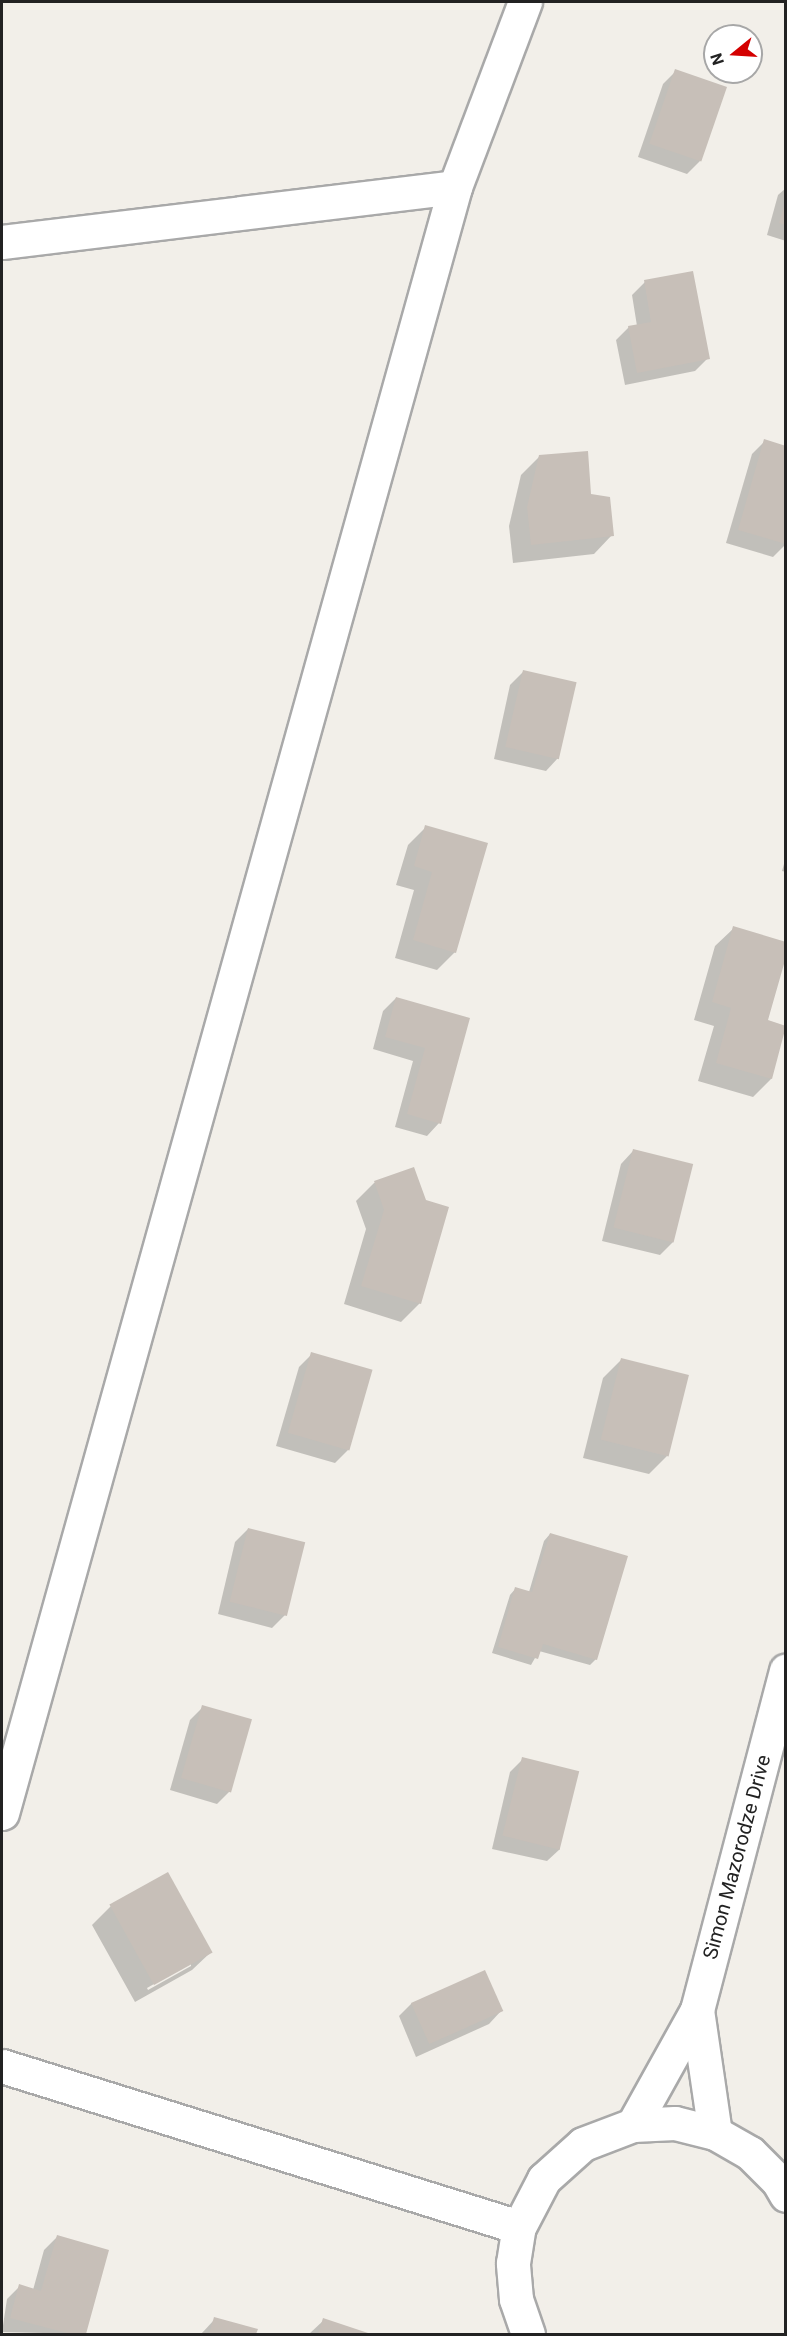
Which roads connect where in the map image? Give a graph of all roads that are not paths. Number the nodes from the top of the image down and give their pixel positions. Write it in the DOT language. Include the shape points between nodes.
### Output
graph roads {
  1 [pos="525,2"];
  2 [pos="455,187"];
  3 [pos="2,242"];
  4 [pos="786,1670"];
  5 [pos="2,1813"];
  6 [pos="697,2010"];
  7 [pos="2,2066"];
  8 [pos="633,2125"];
  9 [pos="715,2133"];
  10 [pos="786,2194"];
  11 [pos="519,2227"];
  12 [pos="528,2334"];
  1 -- 2 [label="street"];
  2 -- 3 [label="street"];
  2 -- 5 [label="street"];
  4 -- 6 [label="street, Simon Mazorodze Drive"];
  6 -- 8 [label="street, Simon Mazorodze Drive"];
  6 -- 9 [label="street, Simon Mazorodze Drive"];
  7 -- 11 [label="street"];
  8 -- 9 [label="street" via="675,2123"];
  8 -- 11 [label="street" via="583,2144 544,2180"];
  9 -- 10 [label="street" via="750,2153"];
  11 -- 12 [label="street" via="513,2263 516,2299"];
}
